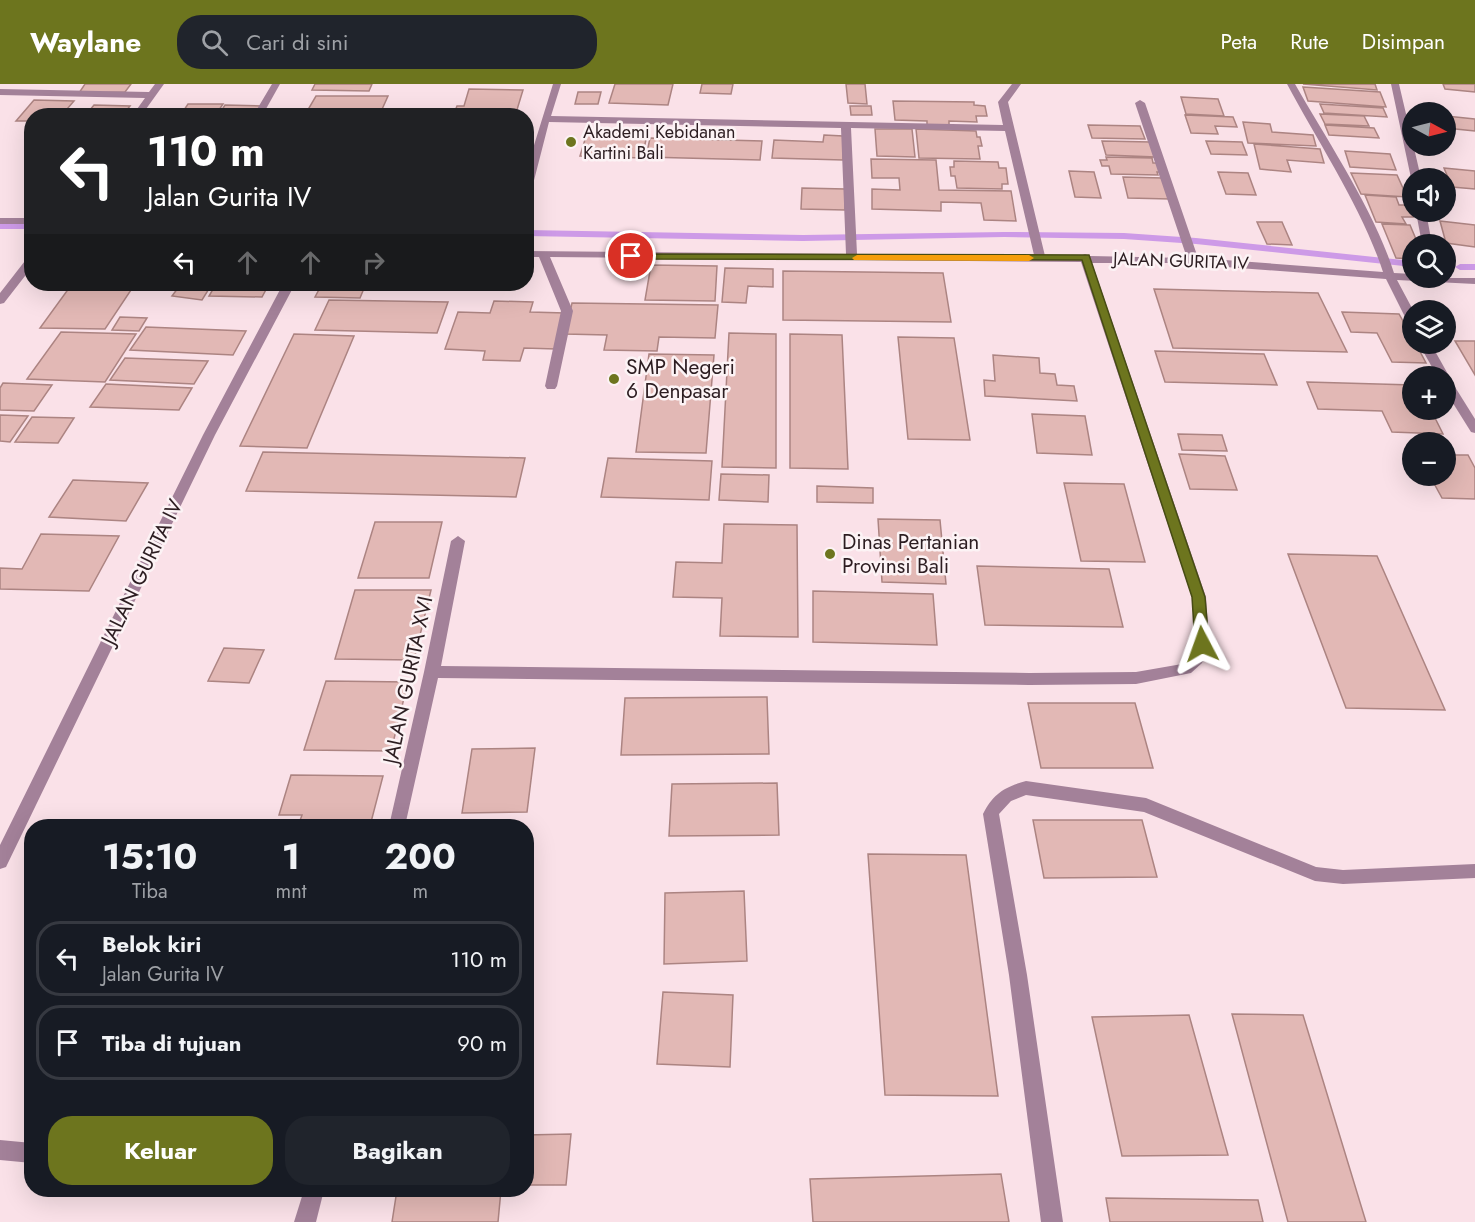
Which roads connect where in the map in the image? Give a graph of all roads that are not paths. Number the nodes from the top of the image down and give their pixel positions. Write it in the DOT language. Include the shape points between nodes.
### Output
graph roads {
  1 [pos="160,84"];
  2 [pos="276,84"];
  3 [pos="557,84"];
  4 [pos="1017,84"];
  5 [pos="1291,84"];
  6 [pos="1395,84"];
  7 [pos="0,92"];
  8 [pos="151,95"];
  9 [pos="1140,103"];
  10 [pos="142,108"];
  11 [pos="262,108"];
  12 [pos="545,119"];
  13 [pos="846,125"];
  14 [pos="1008,128"];
  15 [pos="534,161"];
  16 [pos="1414,168"];
  17 [pos="0,221"];
  18 [pos="24,221"];
  19 [pos="852,253"];
  20 [pos="534,254"];
  21 [pos="543,254"];
  22 [pos="1039,256"];
  23 [pos="1086,257"];
  24 [pos="1194,259"];
  25 [pos="24,270"];
  26 [pos="1389,275"];
  27 [pos="1402,276"];
  28 [pos="1456,280"];
  29 [pos="1475,281"];
  30 [pos="285,291"];
  31 [pos="1402,300"];
  32 [pos="0,301"];
  33 [pos="551,386"];
  34 [pos="1456,398"];
  35 [pos="1475,429"];
  36 [pos="458,541"];
  37 [pos="432,672"];
  38 [pos="399,819"];
  39 [pos="0,862"];
  40 [pos="1475,871"];
  41 [pos="0,1150"];
  42 [pos="24,1152"];
  43 [pos="312,1197"];
  44 [pos="305,1222"];
  45 [pos="1052,1222"];
  1 -- 8 [label="street"];
  2 -- 11 [label="street"];
  3 -- 12 [label="street"];
  4 -- 14 [label="street" via="1003,102"];
  5 -- 26 [label="street" via="1367,221"];
  6 -- 16 [label="street"];
  7 -- 8 [label="street"];
  8 -- 10 [label="street"];
  9 -- 24 [label="street"];
  12 -- 13 [label="street"];
  12 -- 15 [label="street"];
  13 -- 14 [label="street"];
  13 -- 19 [label="street"];
  14 -- 22 [label="street"];
  17 -- 18 [label="street"];
  19 -- 21 [label="street, JALAN GURITA IV"];
  19 -- 22 [label="street, JALAN GURITA IV"];
  20 -- 21 [label="street, JALAN GURITA IV"];
  21 -- 33 [label="street" via="567,311"];
  22 -- 23 [label="street, JALAN GURITA IV"];
  23 -- 24 [label="street, JALAN GURITA IV"];
  23 -- 37 [label="street" via="1199,597 1202,644 1197,660 1186,669 1136,678 1029,679"];
  24 -- 26 [label="street, JALAN GURITA IV"];
  25 -- 32 [label="street"];
  26 -- 27 [label="street, JALAN GURITA IV"];
  26 -- 31 [label="street"];
  28 -- 29 [label="street, JALAN GURITA IV"];
  30 -- 39 [label="street, JALAN GURITA IV" via="209,435"];
  34 -- 35 [label="street"];
  36 -- 37 [label="street, JALAN GURITA XVI"];
  37 -- 38 [label="street, JALAN GURITA XVI"];
  40 -- 45 [label="street" via="1343,877 1315,874 1146,805 1026,788 1008,792 992,814"];
  41 -- 42 [label="street"];
  43 -- 44 [label="street"];
}
